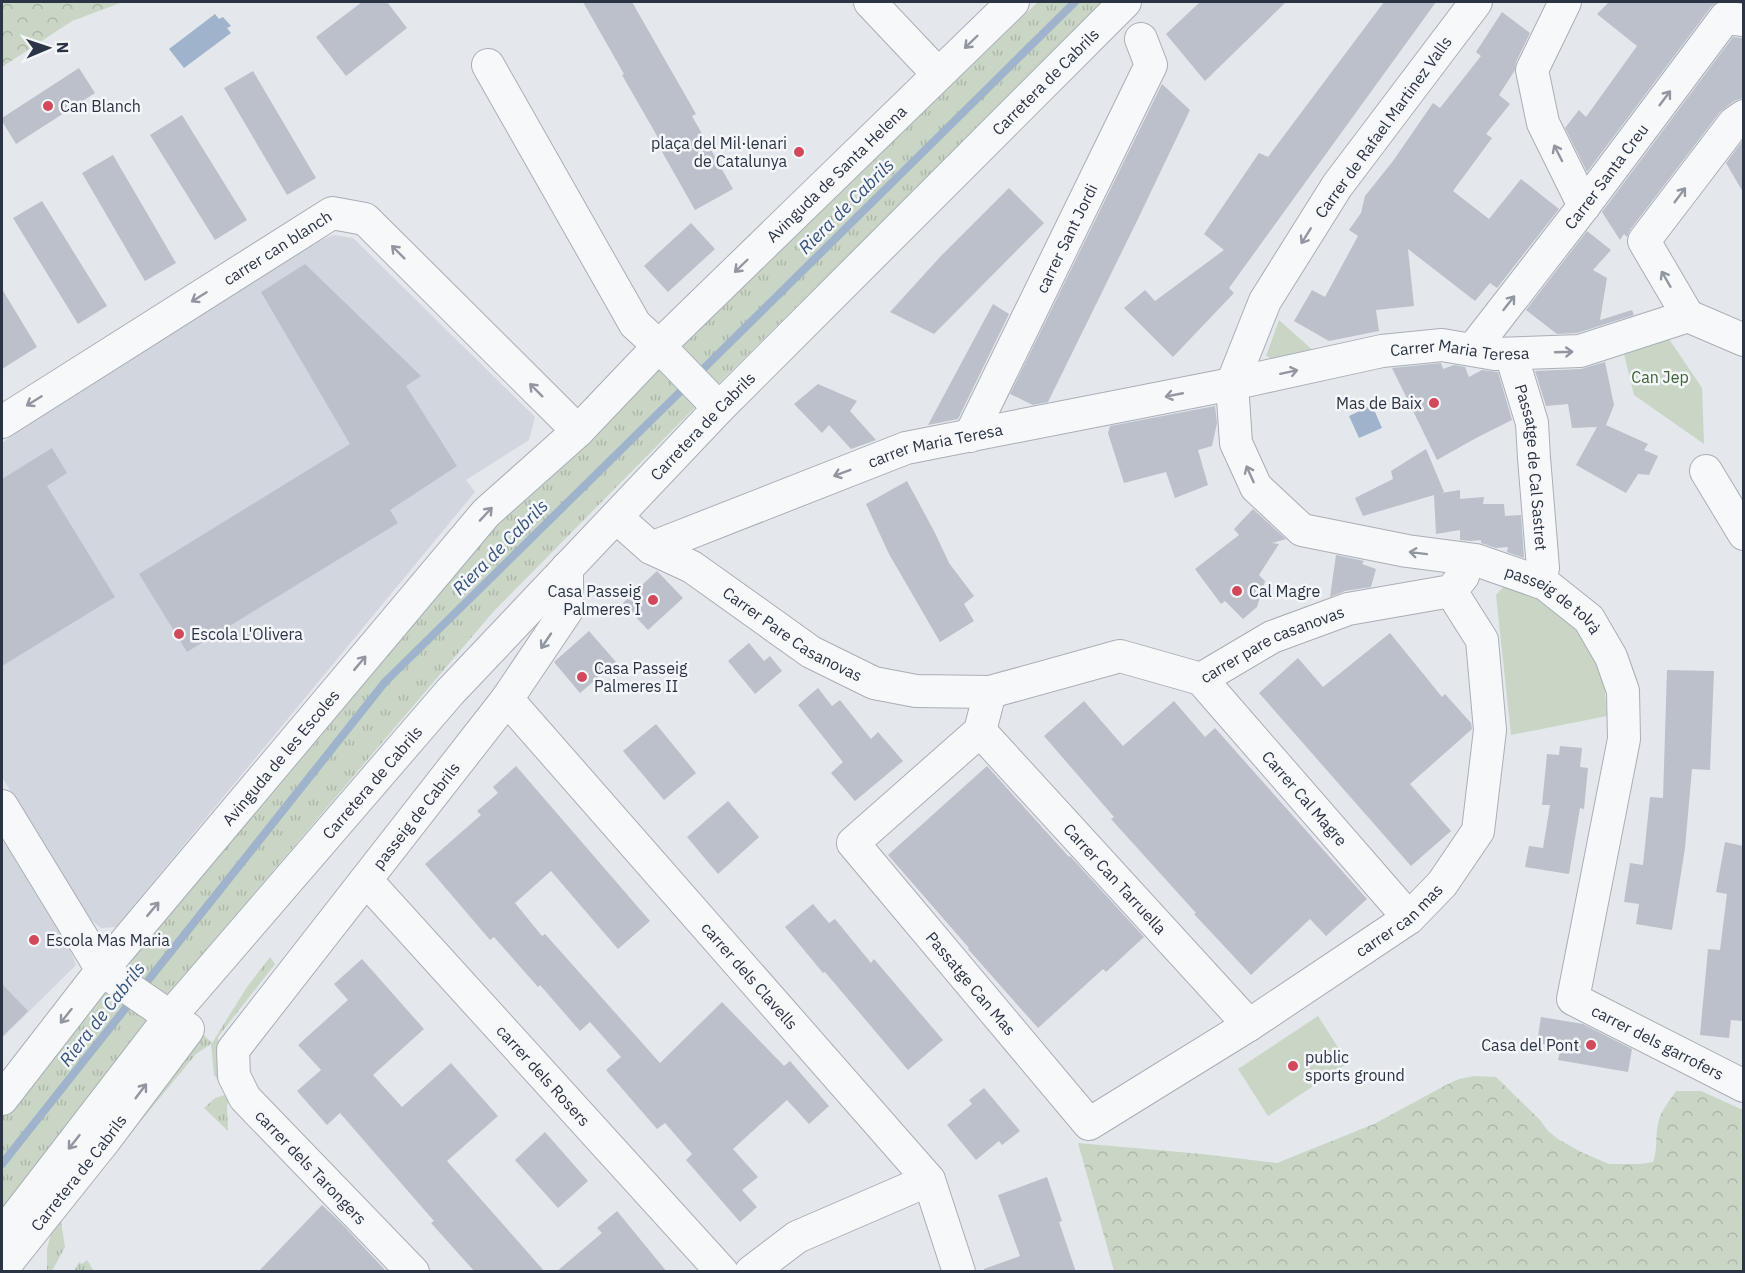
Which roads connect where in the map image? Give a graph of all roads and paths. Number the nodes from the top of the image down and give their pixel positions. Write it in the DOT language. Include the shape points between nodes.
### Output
graph roads {
  1 [pos="870,2"];
  2 [pos="1013,2"];
  3 [pos="1125,2"];
  4 [pos="1476,2"];
  5 [pos="1565,2"];
  6 [pos="1743,20"];
  7 [pos="1141,39"];
  8 [pos="488,65"];
  9 [pos="938,74"];
  10 [pos="1743,116"];
  11 [pos="1584,206"];
  12 [pos="1688,316"];
  13 [pos="1743,340"];
  14 [pos="1473,349"];
  15 [pos="664,351"];
  16 [pos="1511,354"];
  17 [pos="1232,384"];
  18 [pos="714,403"];
  19 [pos="2,422"];
  20 [pos="578,431"];
  21 [pos="970,436"];
  22 [pos="1706,471"];
  23 [pos="616,517"];
  24 [pos="1743,534"];
  25 [pos="651,548"];
  26 [pos="1476,560"];
  27 [pos="567,568"];
  28 [pos="1539,582"];
  29 [pos="1451,591"];
  30 [pos="1201,679"];
  31 [pos="990,692"];
  32 [pos="507,699"];
  33 [pos="980,731"];
  34 [pos="2,806"];
  35 [pos="366,880"];
  36 [pos="1409,918"];
  37 [pos="109,975"];
  38 [pos="1573,999"];
  39 [pos="173,1019"];
  40 [pos="1249,1025"];
  41 [pos="233,1050"];
  42 [pos="1743,1086"];
  43 [pos="2,1099"];
  44 [pos="1089,1124"];
  45 [pos="929,1180"];
  46 [pos="4,1260"];
  47 [pos="413,1272"];
  48 [pos="722,1272"];
  49 [pos="751,1272"];
  50 [pos="959,1272"];
  1 -- 9 [label="street"];
  2 -- 9 [label="street, Avinguda de Santa Helena, one-way"];
  3 -- 18 [label="street, Carretera de Cabrils"];
  4 -- 17 [label="street, Carrer de Rafael Martinez Valls, one-way" via="1337,186 1265,301"];
  11 -- 5 [label="street, one-way" via="1543,123 1532,70"];
  11 -- 6 [label="street, Carrer Santa Creu, one-way" via="1725,18"];
  7 -- 21 [label="street, carrer Sant Jordi" via="1151,65"];
  8 -- 15 [label="street" via="635,324"];
  9 -- 15 [label="street, Avinguda de Santa Helena, one-way"];
  12 -- 10 [label="street, one-way" via="1644,242"];
  14 -- 11 [label="street, Carrer Santa Creu, one-way"];
  12 -- 13 [label="street"];
  16 -- 12 [label="street, Carrer Maria Teresa, one-way" via="1580,351"];
  14 -- 16 [label="street, Carrer Maria Teresa"];
  17 -- 14 [label="street, Carrer Maria Teresa, one-way" via="1382,351 1442,345"];
  15 -- 18 [label="street"];
  15 -- 20 [label="street, Avinguda de Santa Helena"];
  16 -- 28 [label="street, Passatge de Cal Sastret" via="1532,423 1543,568"];
  17 -- 21 [label="street, carrer Maria Teresa, one-way"];
  26 -- 17 [label="street, passeig de tolrà, one-way" via="1302,530 1256,487 1236,443"];
  18 -- 23 [label="street, Carretera de Cabrils"];
  20 -- 19 [label="street, carrer can blanch, one-way" via="365,219 332,213"];
  37 -- 20 [label="street, Avinguda de les Escoles, one-way" via="486,513"];
  21 -- 25 [label="street, carrer Maria Teresa, one-way" via="906,448"];
  22 -- 24 [label="street"];
  23 -- 25 [label="street, Carrer Pare Casanovas"];
  23 -- 27 [label="street, Carretera de Cabrils"];
  25 -- 31 [label="street, Carrer Pare Casanovas" via="692,567 811,652 874,683 916,691"];
  26 -- 28 [label="street, passeig de tolrà"];
  26 -- 29 [label="street"];
  27 -- 32 [label="street, passeig de Cabrils, one-way" via="567,610"];
  27 -- 39 [label="street, Carretera de Cabrils" via="450,692"];
  28 -- 38 [label="street, passeig de tolrà" via="1589,619 1611,657 1623,692 1624,739"];
  29 -- 30 [label="street, carrer pare casanovas" via="1348,609 1272,637"];
  29 -- 36 [label="street, carrer can mas" via="1482,640 1490,730 1478,831 1442,884"];
  30 -- 31 [label="street, carrer pare casanovas" via="1120,656"];
  30 -- 36 [label="street, Carrer Cal Magre"];
  31 -- 33 [label="street"];
  32 -- 35 [label="street, passeig de Cabrils"];
  32 -- 45 [label="street, carrer dels Clavells"];
  33 -- 40 [label="street, Carrer Can Tarruella"];
  33 -- 44 [label="street, Passatge Can Mas" via="853,843"];
  34 -- 37 [label="street"];
  35 -- 41 [label="street, passeig de Cabrils"];
  35 -- 48 [label="street, carrer dels Rosers"];
  36 -- 40 [label="street, carrer can mas"];
  37 -- 39 [label="street"];
  37 -- 43 [label="street, Avinguda de les Escoles, one-way"];
  38 -- 42 [label="street, carrer dels garrofers"];
  39 -- 46 [label="street, Carretera de Cabrils" via="105,1140"];
  40 -- 44 [label="street, carrer can mas"];
  41 -- 47 [label="street, carrer dels Tarongers" via="234,1076 245,1098"];
  45 -- 49 [label="street" via="797,1237"];
  45 -- 50 [label="street, carrer dels Clavells"];
}
